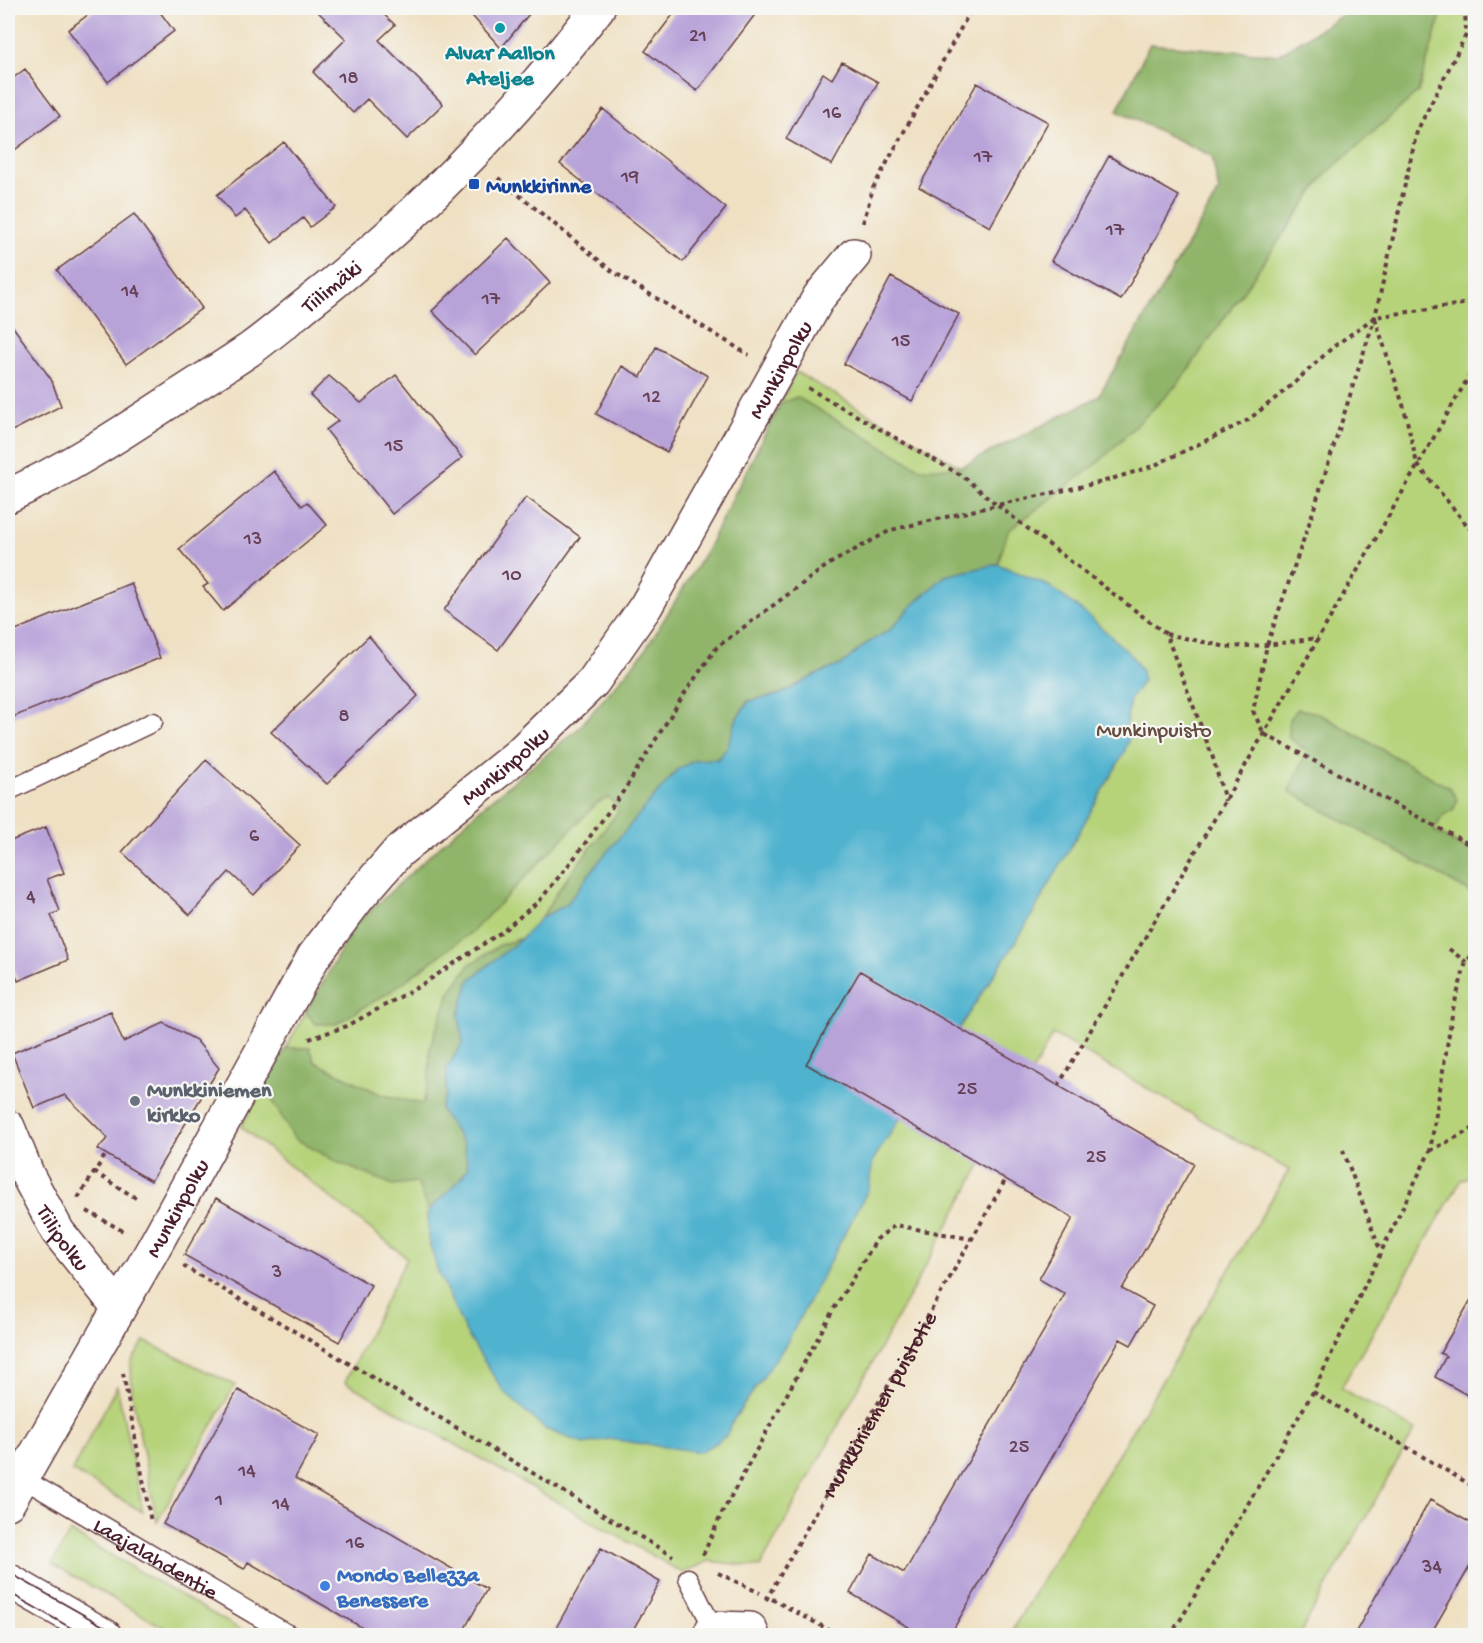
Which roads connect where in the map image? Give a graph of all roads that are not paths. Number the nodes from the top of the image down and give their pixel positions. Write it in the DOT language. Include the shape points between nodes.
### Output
graph roads {
  1 [pos="598,8"];
  2 [pos="854,255"];
  3 [pos="8,496"];
  4 [pos="153,722"];
  5 [pos="8,790"];
  6 [pos="8,1127"];
  7 [pos="119,1308"];
  8 [pos="15,1491"];
  9 [pos="692,1574"];
  10 [pos="8,1580"];
  11 [pos="711,1632"];
  12 [pos="751,1632"];
  13 [pos="105,1635"];
  14 [pos="291,1635"];
  1 -- 3 [label="street, Tiilimäki" via="472,155 399,228 327,290 250,349 102,445"];
  2 -- 7 [label="street, Munkinpolku" via="819,297 646,606 592,682 518,755 398,852 314,956 269,1037 165,1255"];
  4 -- 5 [label="lane"];
  6 -- 7 [label="street, Tiilipolku" via="28,1176 58,1232"];
  7 -- 8 [label="street, Munkinpolku"];
  8 -- 14 [label="lane, Laajalahdentie"];
  9 -- 11 [label="lane"];
  10 -- 13 [label="street"];
  11 -- 12 [label="street"];
}
